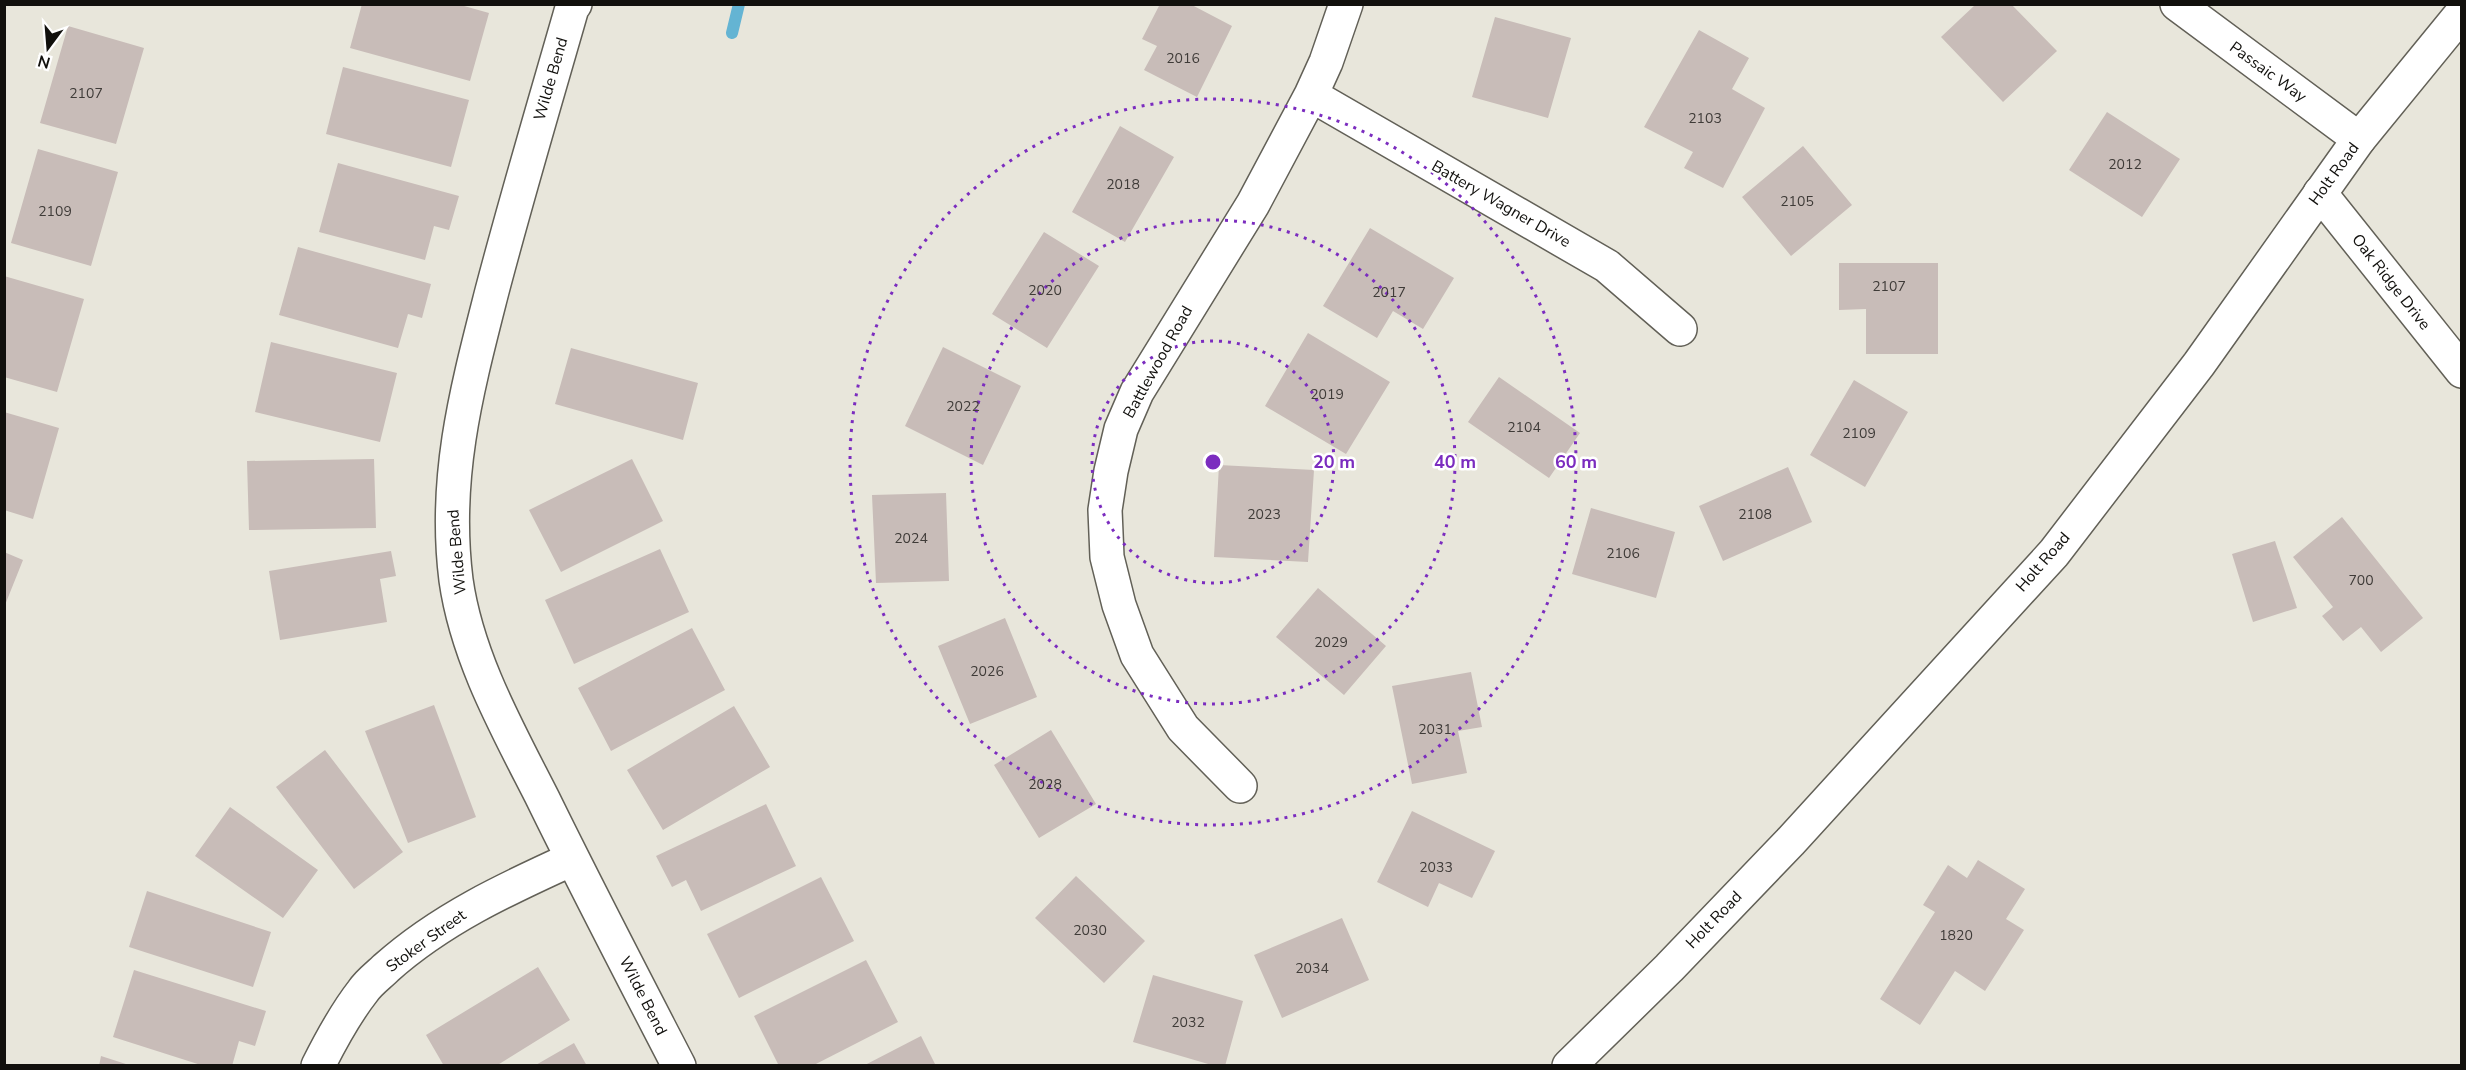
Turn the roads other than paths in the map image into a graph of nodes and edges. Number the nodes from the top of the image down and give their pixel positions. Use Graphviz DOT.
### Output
graph roads {
  1 [pos="575,4"];
  2 [pos="1346,4"];
  3 [pos="2176,4"];
  4 [pos="2462,13"];
  5 [pos="1311,94"];
  6 [pos="2359,139"];
  7 [pos="2320,192"];
  8 [pos="1680,329"];
  9 [pos="2462,371"];
  10 [pos="1240,786"];
  11 [pos="572,859"];
  12 [pos="318,1065"];
  13 [pos="679,1065"];
  14 [pos="1569,1065"];
  1 -- 11 [label="street, Wilde Bend"];
  2 -- 5 [label="street, Battlewood Road"];
  3 -- 6 [label="street, Passaic Way"];
  4 -- 6 [label="street, Holt Road"];
  5 -- 8 [label="street, Battery Wagner Drive"];
  5 -- 10 [label="street, Battlewood Road"];
  6 -- 7 [label="street, Holt Road"];
  7 -- 9 [label="street, Oak Ridge Drive"];
  7 -- 14 [label="street, Holt Road"];
  11 -- 12 [label="street, Stoker Street"];
  11 -- 13 [label="street, Wilde Bend"];
}
